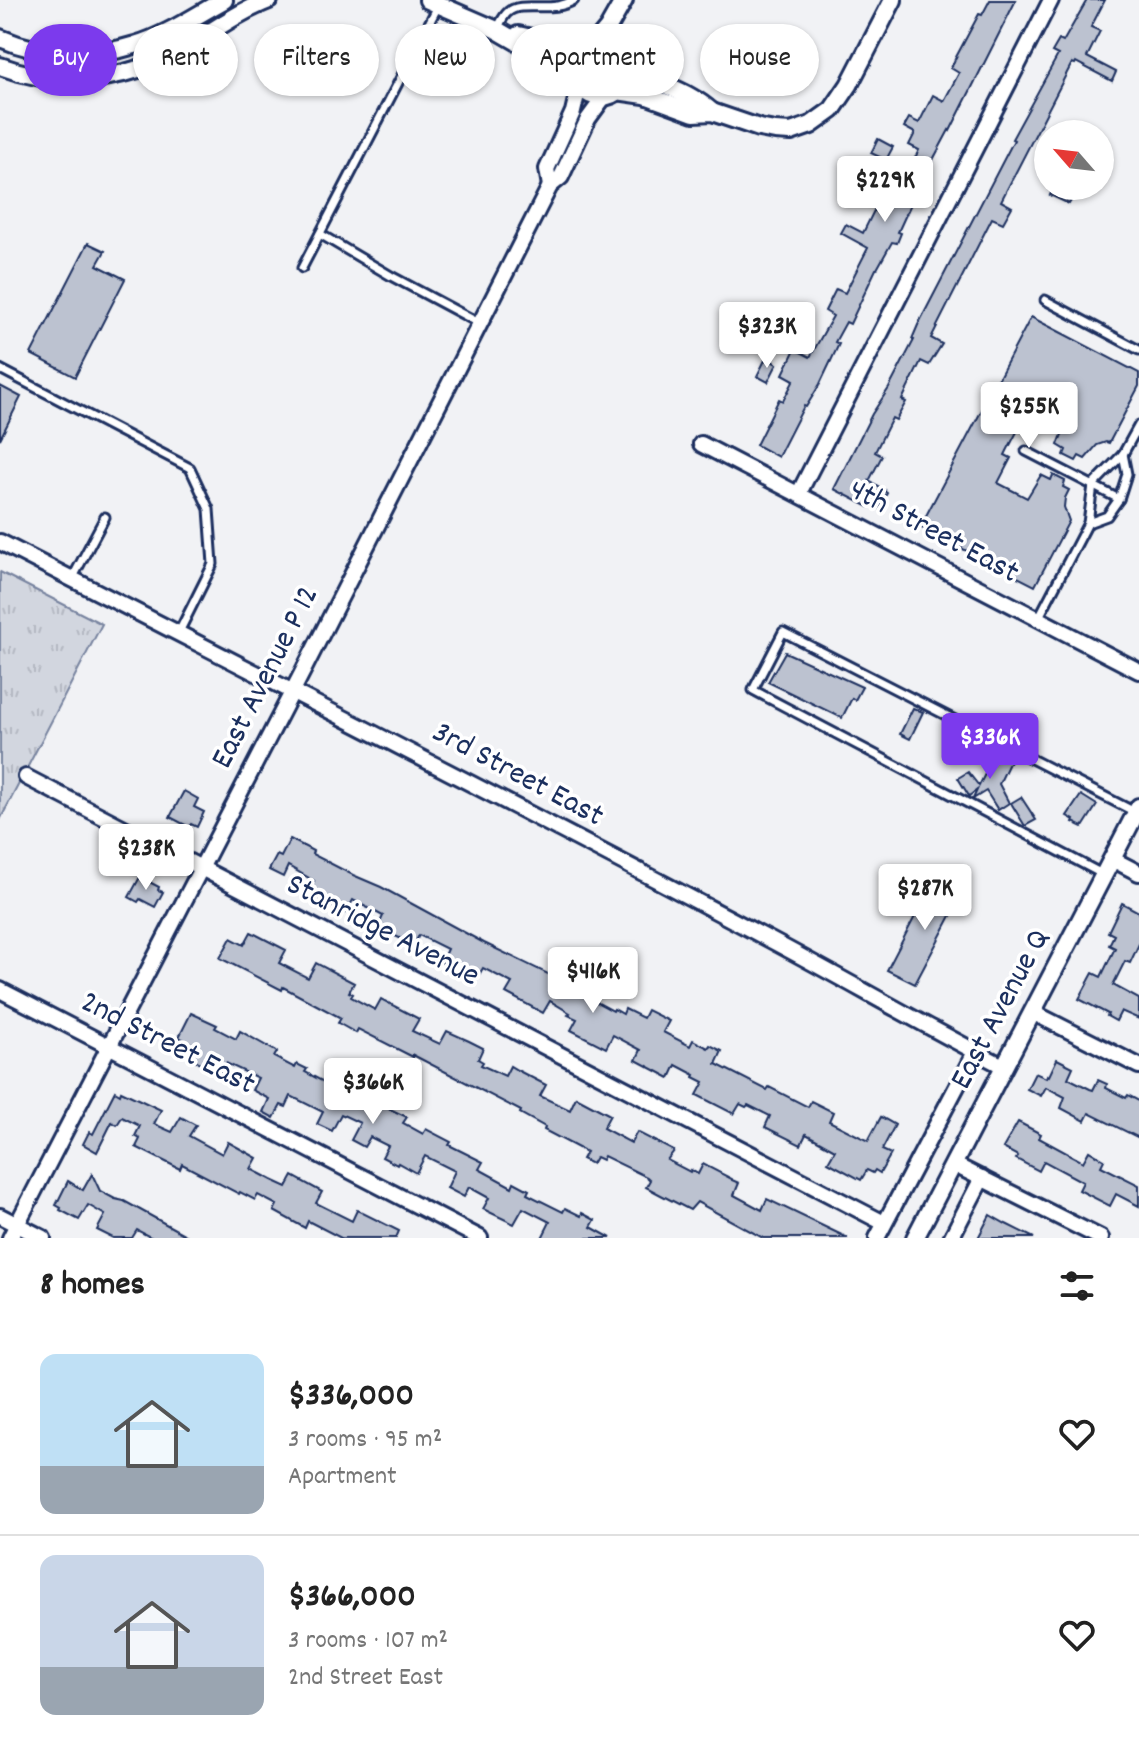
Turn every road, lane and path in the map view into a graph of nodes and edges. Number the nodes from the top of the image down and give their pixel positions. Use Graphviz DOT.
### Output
graph roads {
  1 [pos="224,0"];
  2 [pos="269,0"];
  3 [pos="574,0"];
  4 [pos="624,0"];
  5 [pos="893,0"];
  6 [pos="1051,0"];
  7 [pos="436,2"];
  8 [pos="610,24"];
  9 [pos="497,30"];
  10 [pos="511,33"];
  11 [pos="0,38"];
  12 [pos="511,39"];
  13 [pos="0,66"];
  14 [pos="684,93"];
  15 [pos="575,96"];
  16 [pos="609,96"];
  17 [pos="648,96"];
  18 [pos="712,112"];
  19 [pos="550,186"];
  20 [pos="320,234"];
  21 [pos="302,268"];
  22 [pos="1045,300"];
  23 [pos="479,323"];
  24 [pos="1139,350"];
  25 [pos="0,369"];
  26 [pos="1139,425"];
  27 [pos="701,444"];
  28 [pos="1026,451"];
  29 [pos="1123,454"];
  30 [pos="1093,485"];
  31 [pos="799,493"];
  32 [pos="1119,499"];
  33 [pos="105,517"];
  34 [pos="1088,523"];
  35 [pos="0,542"];
  36 [pos="72,579"];
  37 [pos="1038,619"];
  38 [pos="178,634"];
  39 [pos="1139,671"];
  40 [pos="293,690"];
  41 [pos="26,777"];
  42 [pos="1138,810"];
  43 [pos="1112,859"];
  44 [pos="200,869"];
  45 [pos="1139,873"];
  46 [pos="1104,875"];
  47 [pos="0,990"];
  48 [pos="1034,1013"];
  49 [pos="108,1047"];
  50 [pos="975,1052"];
  51 [pos="1003,1066"];
  52 [pos="1139,1066"];
  53 [pos="953,1164"];
  54 [pos="982,1178"];
  55 [pos="0,1216"];
  56 [pos="884,1223"];
  57 [pos="14,1231"];
  58 [pos="43,1238"];
  59 [pos="480,1238"];
  60 [pos="877,1238"];
  61 [pos="915,1238"];
  62 [pos="951,1238"];
  63 [pos="1101,1238"];
  1 -- 11 [label="street"];
  2 -- 13 [label="street"];
  3 -- 9 [label="lane"];
  4 -- 8 [label="street"];
  5 -- 18 [label="street"];
  6 -- 31 [label="street"];
  7 -- 9 [label="street"];
  7 -- 20 [label="lane"];
  9 -- 10 [label="street"];
  9 -- 12 [label="street"];
  14 -- 18 [label="street"];
  15 -- 19 [label="street, East Avenue P 12"];
  16 -- 19 [label="street, East Avenue P 12"];
  17 -- 18 [label="street"];
  19 -- 23 [label="street, East Avenue P 12"];
  20 -- 21 [label="lane"];
  20 -- 23 [label="lane"];
  22 -- 24 [label="lane"];
  23 -- 40 [label="street, East Avenue P 12"];
  25 -- 38 [label="lane"];
  26 -- 29 [label="lane"];
  27 -- 31 [label="street, 4th Street East"];
  28 -- 30 [label="lane"];
  29 -- 30 [label="lane"];
  29 -- 32 [label="lane"];
  30 -- 32 [label="lane"];
  30 -- 34 [label="lane"];
  31 -- 37 [label="street, 4th Street East"];
  32 -- 34 [label="lane"];
  33 -- 36 [label="lane"];
  34 -- 37 [label="lane"];
  35 -- 36 [label="street, 3rd Street East"];
  36 -- 38 [label="street, 3rd Street East"];
  37 -- 39 [label="street, 4th Street East"];
  38 -- 40 [label="street, 3rd Street East"];
  40 -- 44 [label="street, East Avenue P 12"];
  40 -- 50 [label="street, 3rd Street East"];
  41 -- 44 [label="street, Stanridge Avenue"];
  42 -- 43 [label="street, East Avenue Q"];
  42 -- 46 [label="lane"];
  43 -- 45 [label="street"];
  43 -- 46 [label="street, East Avenue Q"];
  44 -- 49 [label="street, East Avenue P 12"];
  44 -- 56 [label="street, Stanridge Avenue"];
  46 -- 48 [label="street, East Avenue Q"];
  47 -- 49 [label="street, 2nd Street East"];
  48 -- 51 [label="street, East Avenue Q"];
  48 -- 52 [label="street"];
  49 -- 57 [label="street, East Avenue P 12"];
  49 -- 59 [label="street, 2nd Street East"];
  50 -- 51 [label="street, 3rd Street East"];
  50 -- 56 [label="street"];
  51 -- 53 [label="street, East Avenue Q"];
  53 -- 54 [label="street"];
  53 -- 61 [label="street, East Avenue Q"];
  54 -- 62 [label="street"];
  54 -- 63 [label="street"];
  55 -- 57 [label="street"];
  56 -- 60 [label="street"];
  57 -- 58 [label="street"];
}
